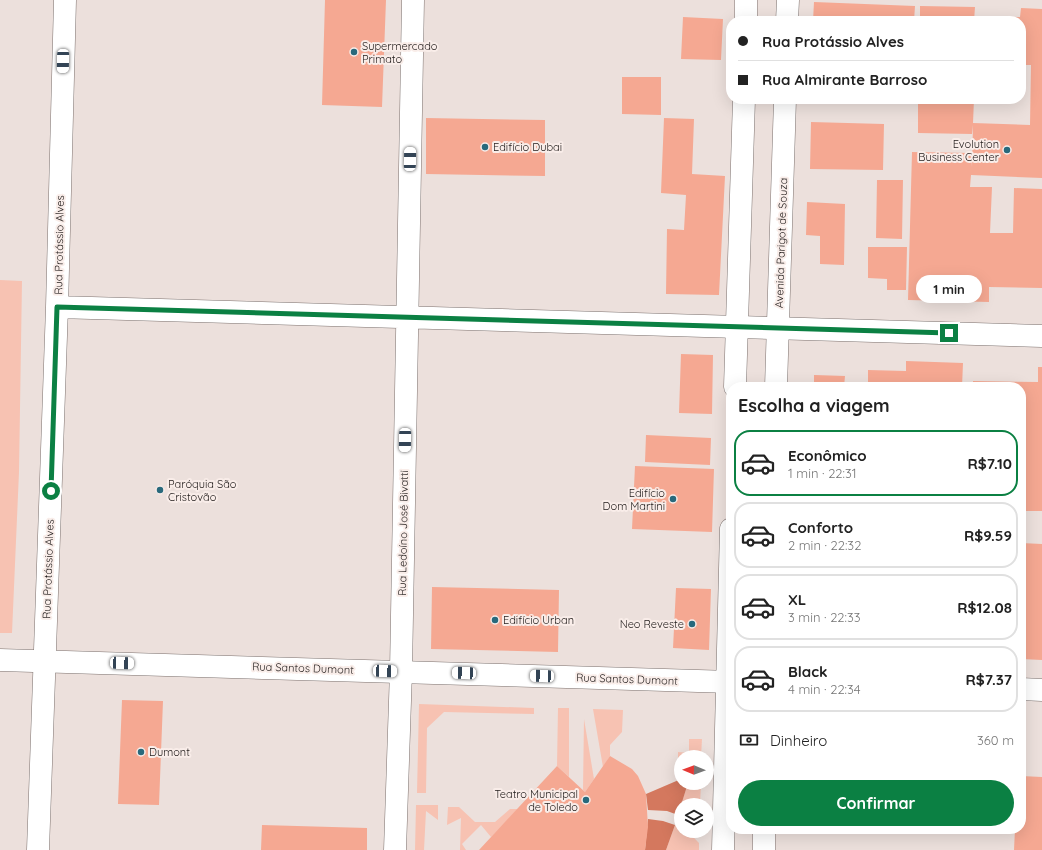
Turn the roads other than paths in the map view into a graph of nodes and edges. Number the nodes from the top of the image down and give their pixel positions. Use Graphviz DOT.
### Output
graph roads {
  1 [pos="65,0"];
  2 [pos="413,0"];
  3 [pos="746,0"];
  4 [pos="788,0"];
  5 [pos="746,16"];
  6 [pos="787,16"];
  7 [pos="744,104"];
  8 [pos="785,104"];
  9 [pos="57,307"];
  10 [pos="407,318"];
  11 [pos="737,327"];
  12 [pos="777,328"];
  13 [pos="1042,336"];
  14 [pos="735,382"];
  15 [pos="776,382"];
  16 [pos="0,660"];
  17 [pos="44,660"];
  18 [pos="401,671"];
  19 [pos="726,682"];
  20 [pos="1026,690"];
  21 [pos="1042,690"];
  22 [pos="726,766"];
  23 [pos="764,834"];
  24 [pos="38,850"];
  25 [pos="395,850"];
  26 [pos="723,850"];
  27 [pos="764,850"];
  1 -- 9 [label="street, Rua Protássio Alves"];
  2 -- 10 [label="street, Rua Ledoíno José Bivatti"];
  3 -- 5 [label="street"];
  4 -- 6 [label="street"];
  7 -- 11 [label="street"];
  8 -- 12 [label="street, Avenida Parigot de Souza"];
  9 -- 10 [label="street"];
  9 -- 17 [label="street, Rua Protássio Alves"];
  10 -- 11 [label="street"];
  10 -- 18 [label="street, Rua Ledoíno José Bivatti"];
  11 -- 12 [label="street"];
  11 -- 14 [label="street"];
  12 -- 13 [label="street"];
  12 -- 15 [label="street, Avenida Parigot de Souza"];
  16 -- 17 [label="street, Rua Santos Dumont"];
  17 -- 18 [label="street, Rua Santos Dumont"];
  17 -- 24 [label="street, Rua Protássio Alves"];
  18 -- 19 [label="street, Rua Santos Dumont"];
  18 -- 25 [label="street, Rua Ledoíno José Bivatti"];
  20 -- 21 [label="street"];
  22 -- 26 [label="street"];
  23 -- 27 [label="street"];
}
